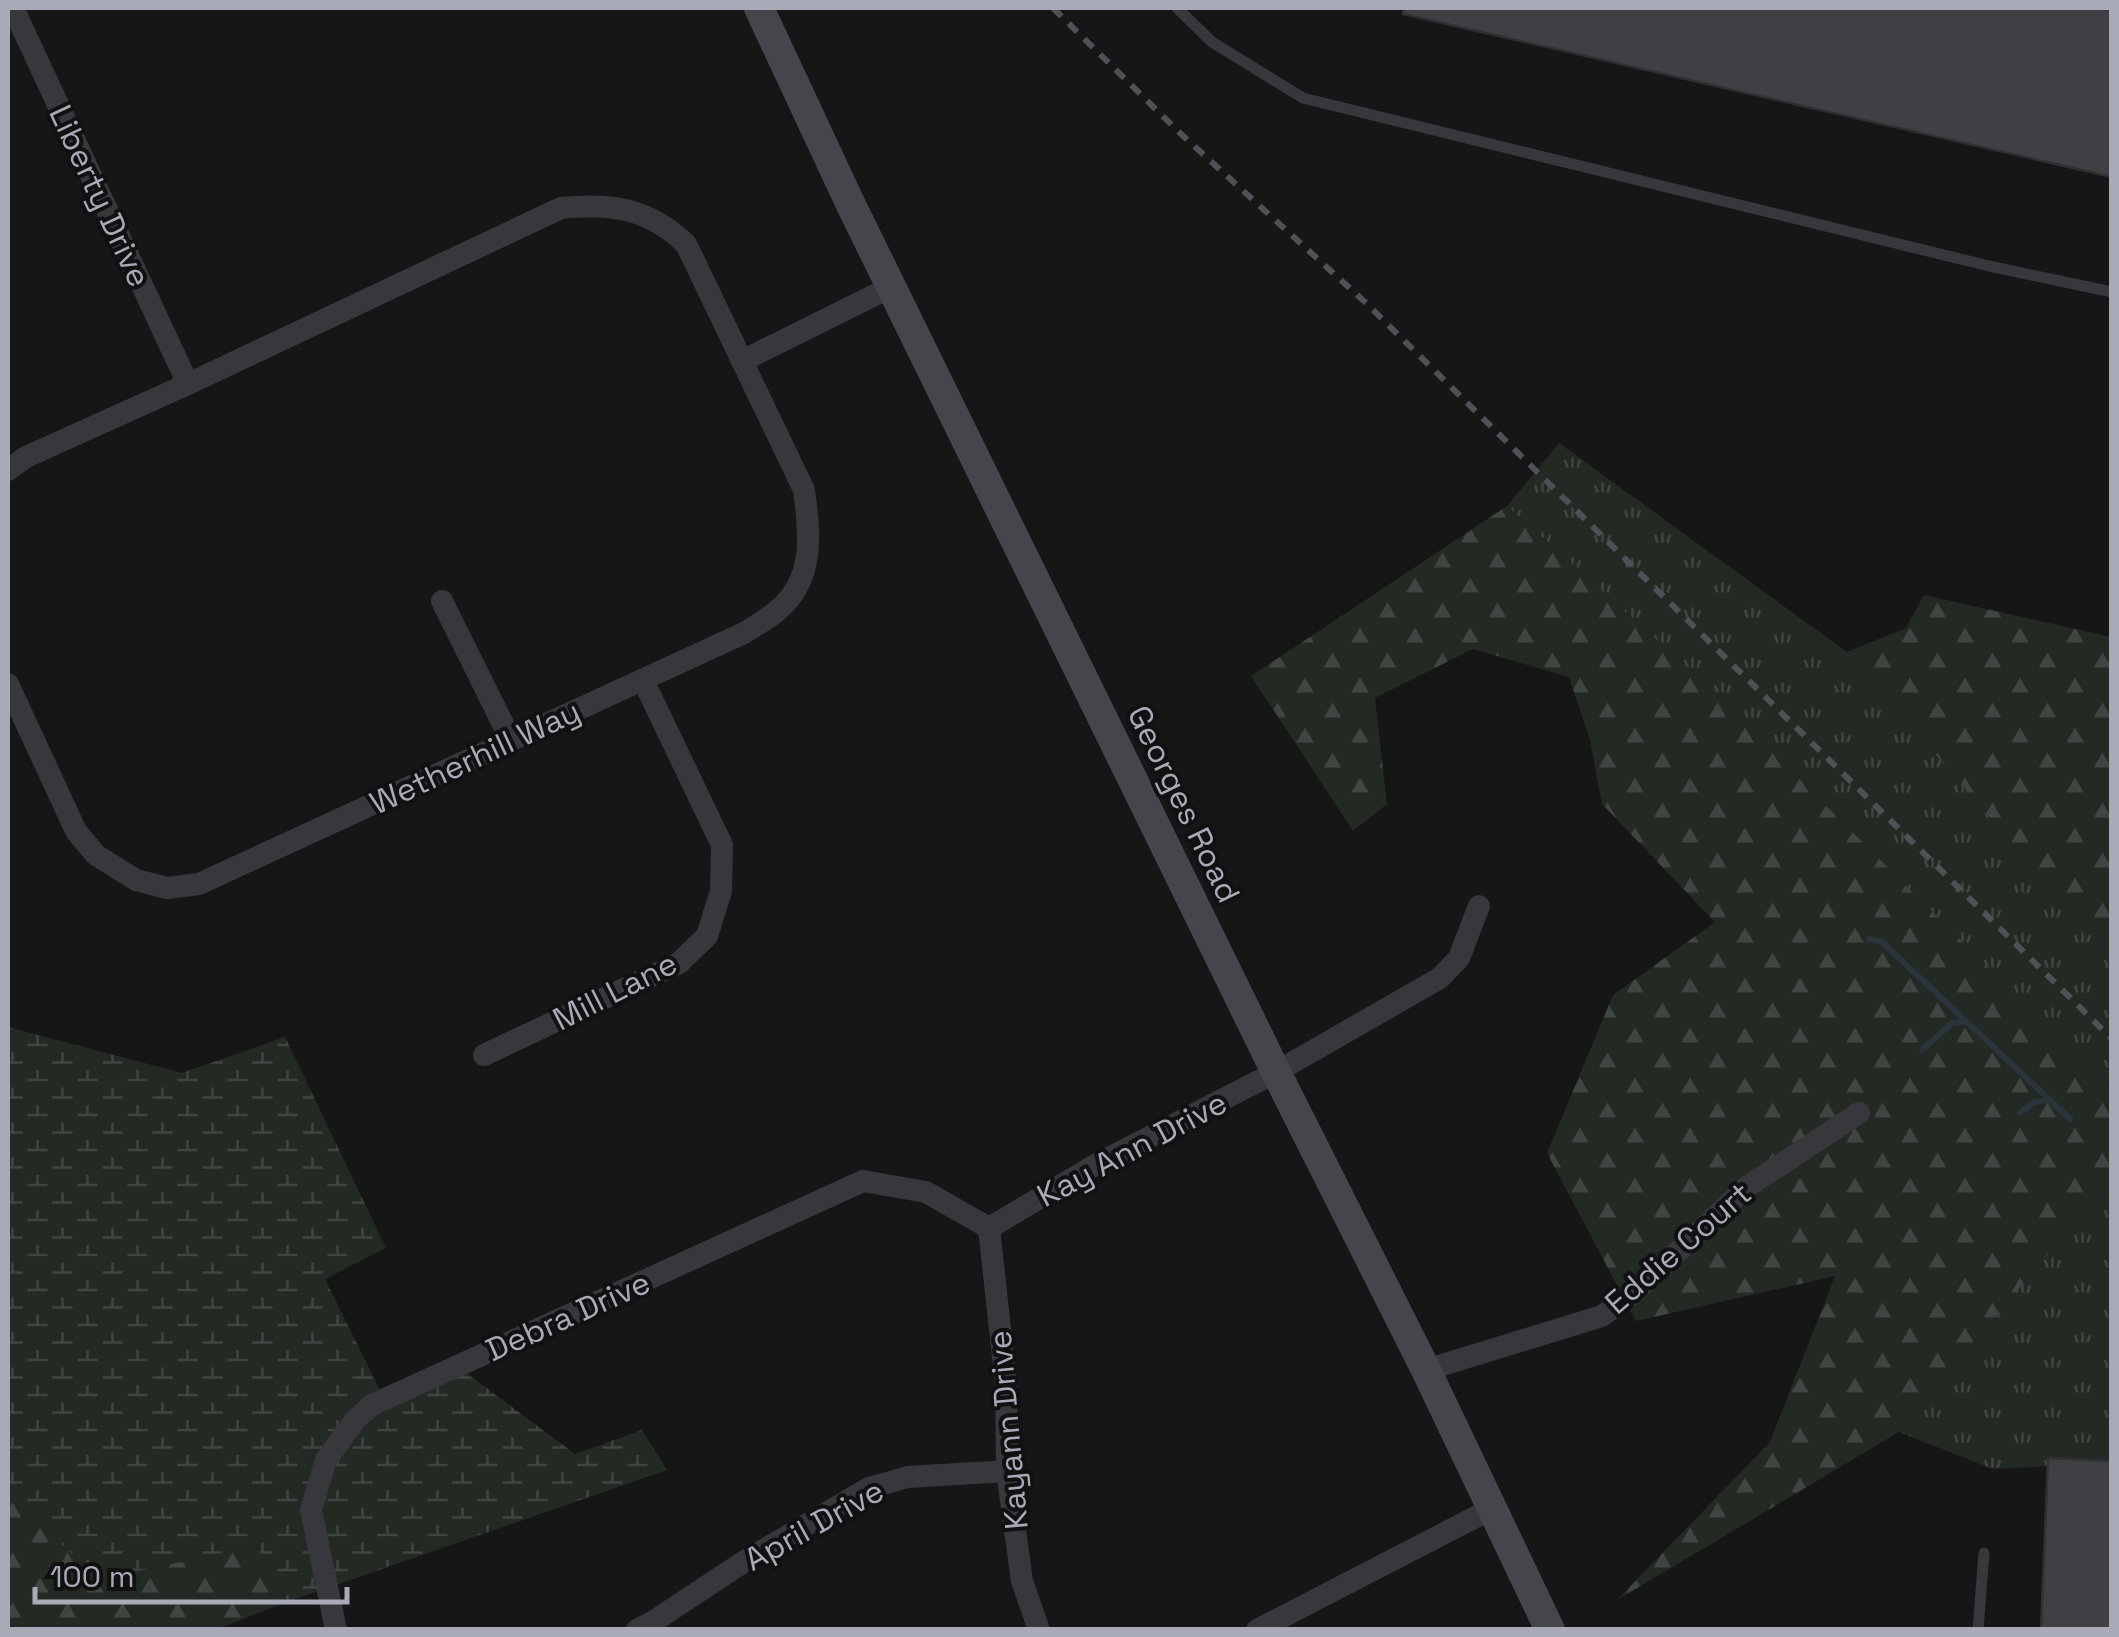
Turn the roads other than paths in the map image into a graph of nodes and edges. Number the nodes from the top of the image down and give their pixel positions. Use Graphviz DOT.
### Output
graph roads {
  1 [pos="14,8"];
  2 [pos="759,8"];
  3 [pos="1177,8"];
  4 [pos="891,287"];
  5 [pos="2112,292"];
  6 [pos="742,361"];
  7 [pos="188,384"];
  8 [pos="8,470"];
  9 [pos="442,601"];
  10 [pos="643,680"];
  11 [pos="8,684"];
  12 [pos="512,740"];
  13 [pos="1480,906"];
  14 [pos="484,1055"];
  15 [pos="1276,1072"];
  16 [pos="1859,1113"];
  17 [pos="989,1228"];
  18 [pos="1426,1370"];
  19 [pos="1007,1472"];
  20 [pos="1491,1509"];
  21 [pos="1984,1553"];
  22 [pos="336,1630"];
  23 [pos="638,1630"];
  24 [pos="1039,1630"];
  25 [pos="1258,1630"];
  26 [pos="1550,1630"];
  27 [pos="1978,1630"];
  1 -- 7 [label="street, Liberty Drive"];
  2 -- 4 [label="street, Georges Road"];
  3 -- 5 [label="lane"];
  4 -- 6 [label="street"];
  4 -- 15 [label="street, Georges Road"];
  6 -- 7 [label="street, Wetherhill Way"];
  6 -- 10 [label="street, Wetherhill Way"];
  7 -- 8 [label="street, Wetherhill Way"];
  9 -- 12 [label="street"];
  10 -- 12 [label="street, Wetherhill Way"];
  10 -- 14 [label="street, Mill Lane"];
  11 -- 12 [label="street, Wetherhill Way"];
  13 -- 15 [label="street, Kay Ann Drive"];
  15 -- 17 [label="street, Kay Ann Drive"];
  15 -- 18 [label="street, Georges Road"];
  16 -- 18 [label="street, Eddie Court"];
  17 -- 19 [label="street, Kayann Drive"];
  17 -- 22 [label="street, Debra Drive"];
  18 -- 20 [label="street, Georges Road"];
  19 -- 23 [label="street, April Drive"];
  19 -- 24 [label="street, Kayann Drive"];
  20 -- 25 [label="street"];
  20 -- 26 [label="street, Georges Road"];
  21 -- 27 [label="lane"];
}
